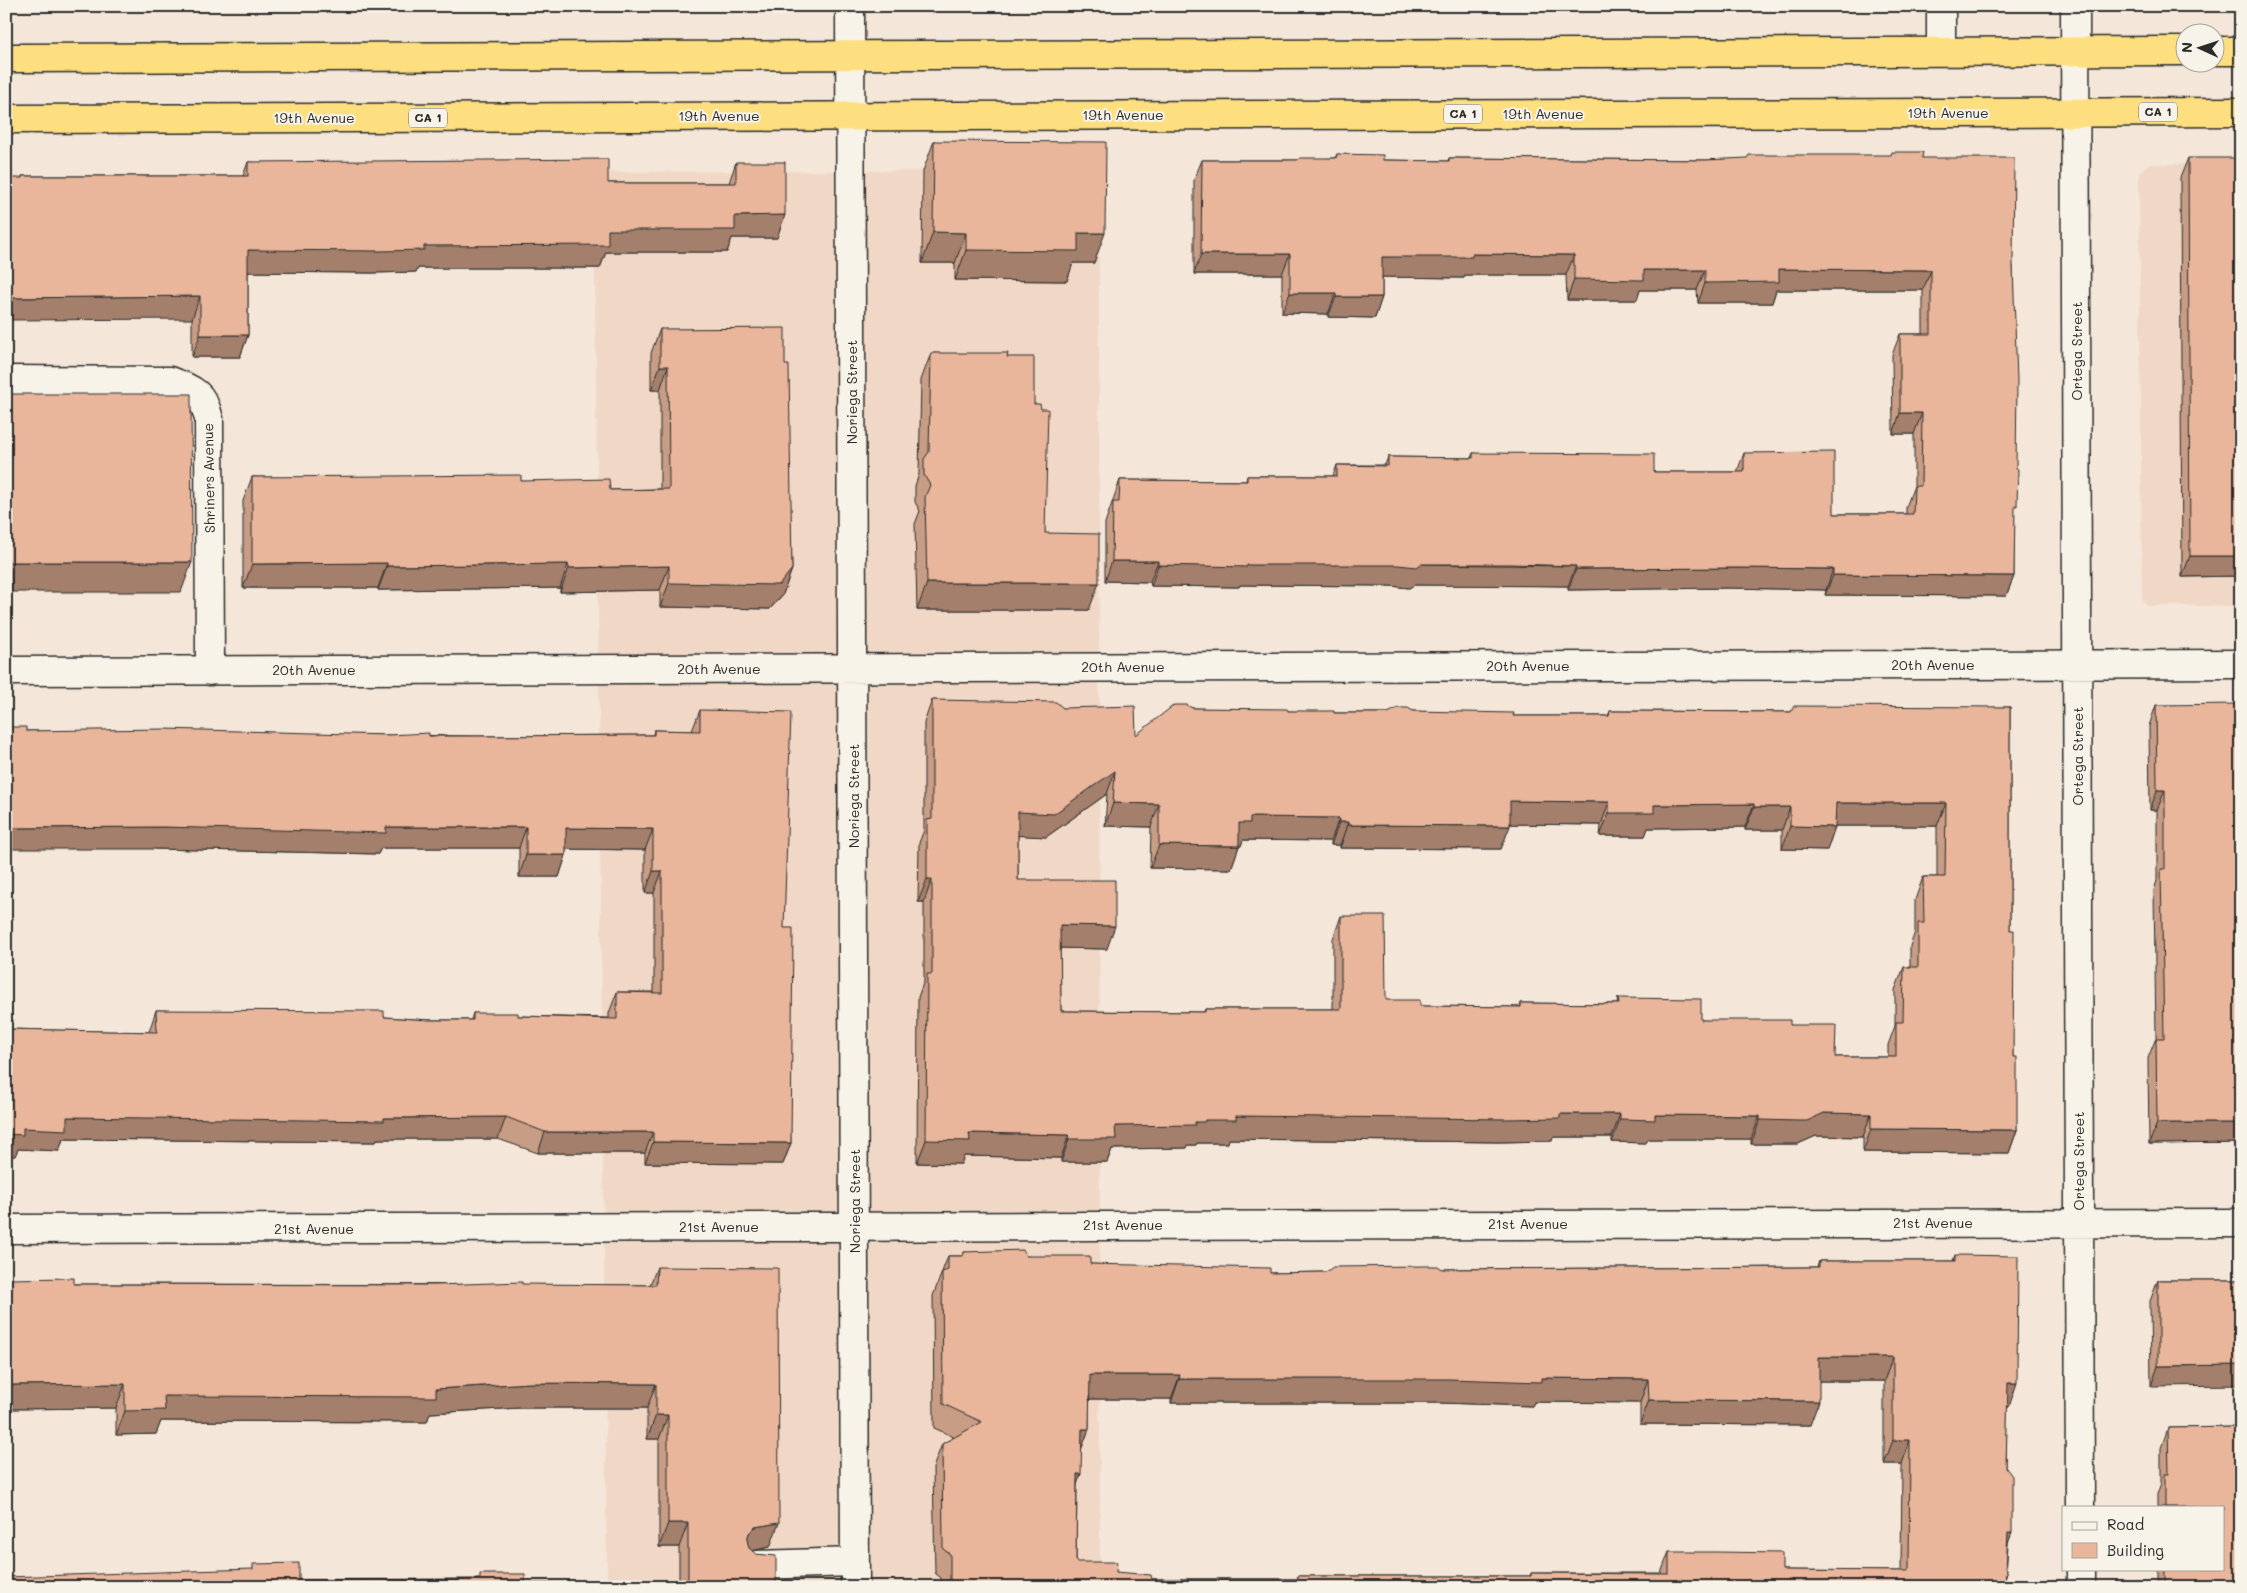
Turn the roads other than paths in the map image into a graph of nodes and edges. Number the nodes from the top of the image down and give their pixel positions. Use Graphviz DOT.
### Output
graph roads {
  1 [pos="850,6"];
  2 [pos="1941,6"];
  3 [pos="2075,6"];
  4 [pos="2075,51"];
  5 [pos="2174,51"];
  6 [pos="2224,51"];
  7 [pos="2241,51"];
  8 [pos="1941,52"];
  9 [pos="851,55"];
  10 [pos="6,58"];
  11 [pos="2076,112"];
  12 [pos="2241,112"];
  13 [pos="851,115"];
  14 [pos="6,119"];
  15 [pos="6,380"];
  16 [pos="2241,664"];
  17 [pos="2078,665"];
  18 [pos="854,668"];
  19 [pos="210,670"];
  20 [pos="6,671"];
  21 [pos="2079,1223"];
  22 [pos="2241,1223"];
  23 [pos="855,1227"];
  24 [pos="6,1230"];
  25 [pos="2080,1506"];
  26 [pos="754,1565"];
  27 [pos="2081,1570"];
  28 [pos="855,1574"];
  29 [pos="2081,1587"];
  1 -- 9 [label="street, Noriega Street"];
  2 -- 8 [label="street"];
  3 -- 4 [label="street, Ortega Street"];
  4 -- 5 [label="highway"];
  4 -- 8 [label="highway"];
  4 -- 11 [label="street, Ortega Street"];
  6 -- 7 [label="highway"];
  8 -- 9 [label="highway"];
  9 -- 10 [label="highway"];
  9 -- 13 [label="street, Noriega Street"];
  11 -- 12 [label="highway, 19th Avenue / CA 1"];
  11 -- 13 [label="highway, 19th Avenue / CA 1"];
  11 -- 17 [label="street, Ortega Street"];
  13 -- 14 [label="highway, 19th Avenue / CA 1"];
  13 -- 18 [label="street, Noriega Street"];
  15 -- 19 [label="street, Shriners Avenue"];
  16 -- 17 [label="street, 20th Avenue"];
  17 -- 18 [label="street, 20th Avenue"];
  17 -- 21 [label="street, Ortega Street"];
  18 -- 19 [label="street, 20th Avenue"];
  18 -- 23 [label="street, Noriega Street"];
  19 -- 20 [label="street, 20th Avenue"];
  21 -- 22 [label="street, 21st Avenue"];
  21 -- 23 [label="street, 21st Avenue"];
  21 -- 25 [label="street, Ortega Street"];
  23 -- 24 [label="street, 21st Avenue"];
  23 -- 28 [label="street, Noriega Street"];
  26 -- 28 [label="street"];
  27 -- 29 [label="street"];
}
